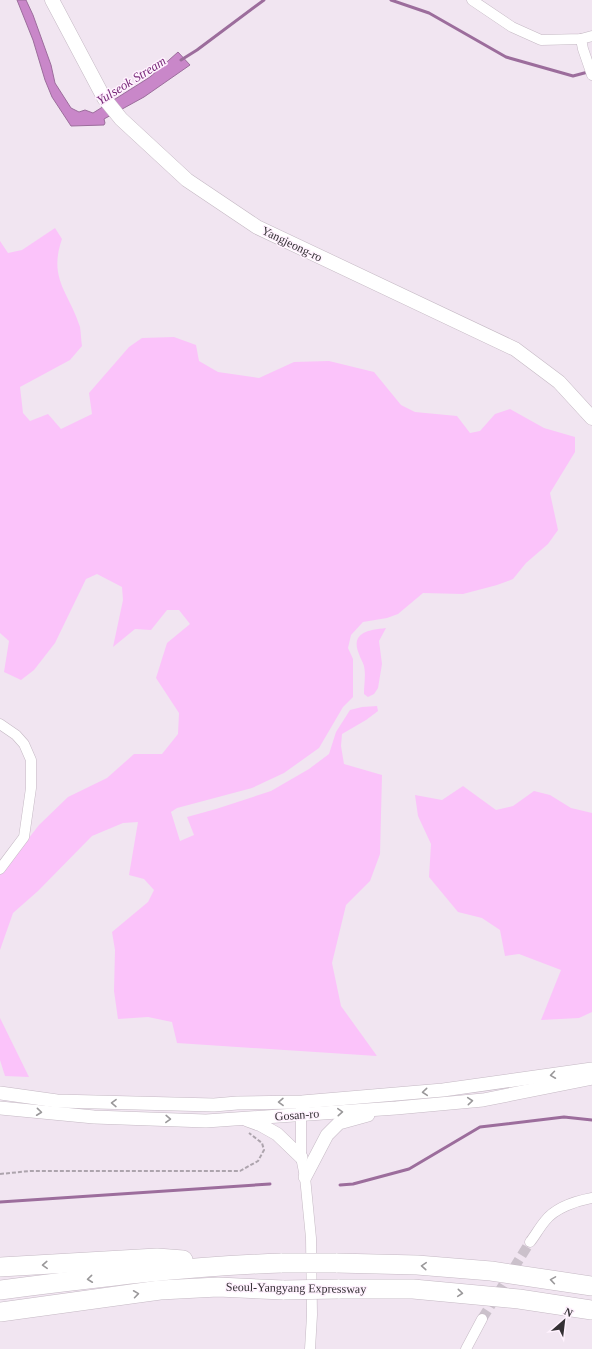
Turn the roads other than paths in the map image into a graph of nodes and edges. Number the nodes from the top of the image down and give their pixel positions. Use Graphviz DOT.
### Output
graph roads {
  1 [pos="52,0"];
  2 [pos="472,0"];
  3 [pos="592,36"];
  4 [pos="582,44"];
  5 [pos="592,75"];
  6 [pos="592,418"];
  7 [pos="0,724"];
  8 [pos="0,869"];
  9 [pos="592,1069"];
  10 [pos="592,1078"];
  11 [pos="0,1094"];
  12 [pos="0,1108"];
  13 [pos="301,1108"];
  14 [pos="396,1108"];
  15 [pos="245,1119"];
  16 [pos="301,1157"];
  17 [pos="305,1176"];
  18 [pos="592,1198"];
  19 [pos="530,1242"];
  20 [pos="238,1265"];
  21 [pos="0,1267"];
  22 [pos="592,1286"];
  23 [pos="0,1290"];
  24 [pos="113,1297"];
  25 [pos="592,1310"];
  26 [pos="0,1312"];
  27 [pos="482,1319"];
  28 [pos="0,1322"];
  29 [pos="310,1349"];
  30 [pos="466,1349"];
  1 -- 6 [label="main road, Yangjeong-ro"];
  2 -- 4 [label="street"];
  3 -- 4 [label="street"];
  4 -- 5 [label="street"];
  7 -- 8 [label="street"];
  9 -- 13 [label="street, Gosan-ro, one-way"];
  14 -- 10 [label="street, Gosan-ro, one-way"];
  13 -- 11 [label="street, Gosan-ro, one-way"];
  12 -- 15 [label="street, Gosan-ro, one-way"];
  13 -- 14 [label="street, Gosan-ro, one-way"];
  13 -- 15 [label="street, Gosan-ro"];
  13 -- 16 [label="street"];
  14 -- 17 [label="street"];
  15 -- 16 [label="street"];
  16 -- 17 [label="street"];
  17 -- 29 [label="street"];
  18 -- 19 [label="street"];
  20 -- 21 [label="highway, one-way"];
  22 -- 20 [label="highway, Seoul-Yangyang Expressway, one-way, bridge"];
  20 -- 23 [label="highway, Seoul-Yangyang Expressway, one-way"];
  24 -- 25 [label="highway, Seoul-Yangyang Expressway, one-way, bridge"];
  24 -- 26 [label="highway, Seoul-Yangyang Expressway"];
  24 -- 28 [label="highway"];
  27 -- 30 [label="street"];
}
